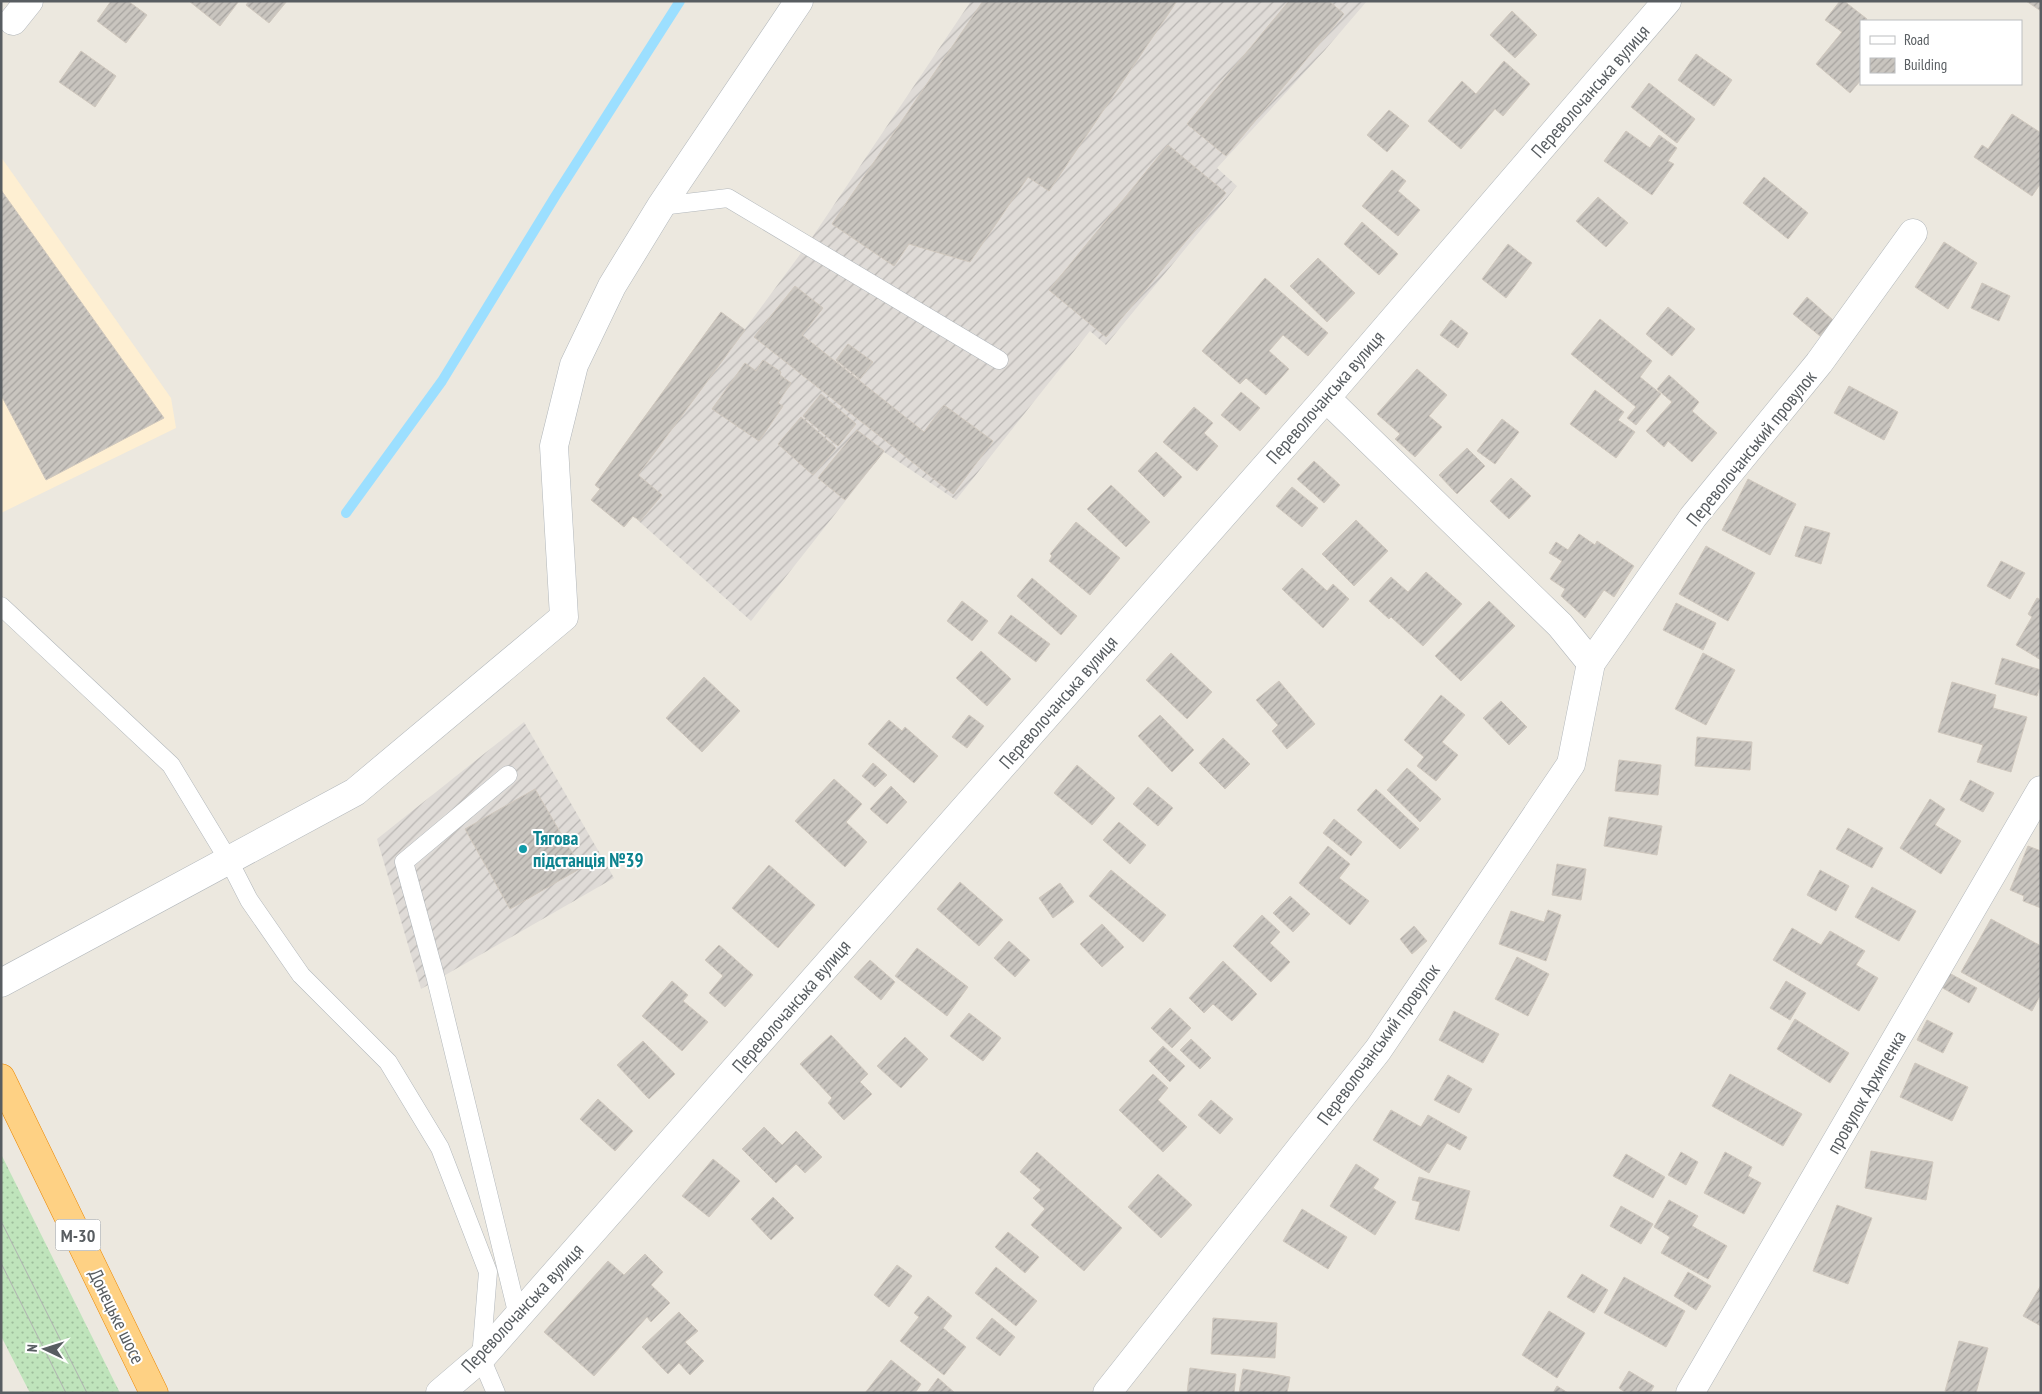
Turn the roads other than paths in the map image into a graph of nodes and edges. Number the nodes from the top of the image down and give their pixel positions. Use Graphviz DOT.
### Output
graph roads {
  1 [pos="799,1"];
  2 [pos="1666,1"];
  3 [pos="661,206"];
  4 [pos="1913,233"];
  5 [pos="999,360"];
  6 [pos="1326,398"];
  7 [pos="1,606"];
  8 [pos="1591,664"];
  9 [pos="508,775"];
  10 [pos="2041,790"];
  11 [pos="229,860"];
  12 [pos="1,983"];
  13 [pos="1,1078"];
  14 [pos="518,1316"];
  15 [pos="481,1358"];
  16 [pos="154,1393"];
  17 [pos="440,1393"];
  18 [pos="496,1393"];
  19 [pos="1107,1393"];
  20 [pos="1690,1393"];
  1 -- 3 [label="street"];
  2 -- 6 [label="street, Переволочанська вулиця"];
  3 -- 5 [label="lane"];
  3 -- 11 [label="street"];
  4 -- 8 [label="street, Переволочанський провулок"];
  6 -- 8 [label="street"];
  6 -- 14 [label="street, Переволочанська вулиця"];
  7 -- 11 [label="lane"];
  8 -- 19 [label="street, Переволочанський провулок"];
  9 -- 14 [label="lane"];
  10 -- 20 [label="street, провулок Архипенка"];
  11 -- 12 [label="street"];
  11 -- 15 [label="lane"];
  13 -- 16 [label="highway, Донецьке шосе / М-30"];
  14 -- 15 [label="street, Переволочанська вулиця"];
  15 -- 17 [label="street, Переволочанська вулиця"];
  15 -- 18 [label="lane"];
}
